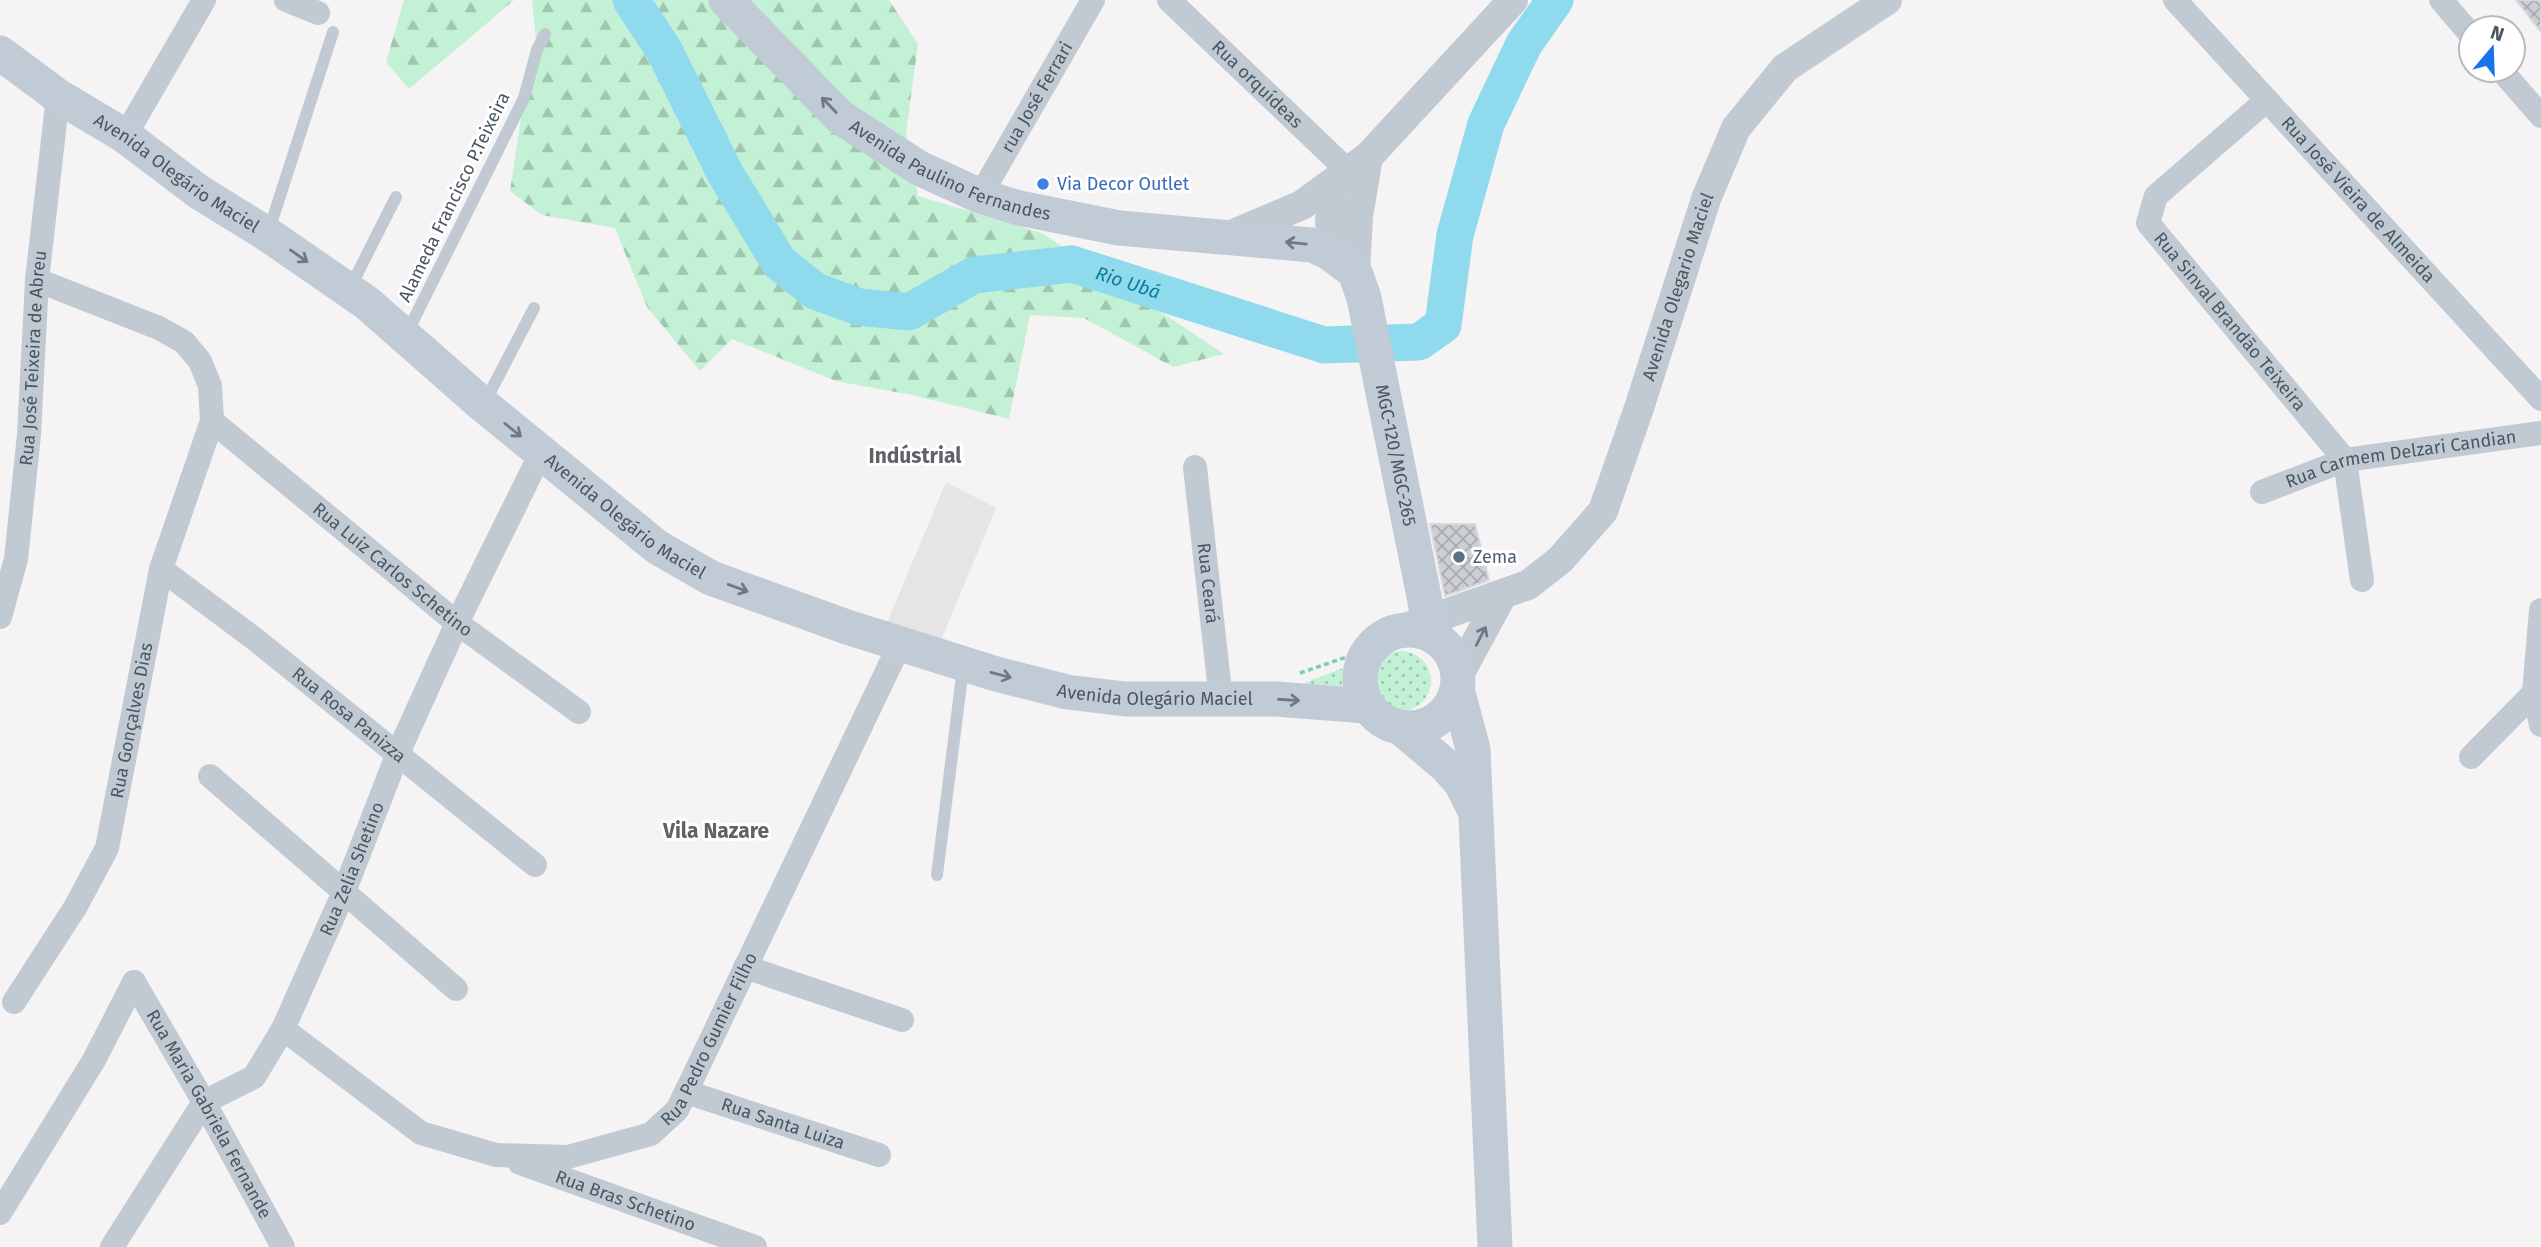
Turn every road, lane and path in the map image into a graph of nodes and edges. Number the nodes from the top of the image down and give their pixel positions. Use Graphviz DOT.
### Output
graph roads {
  1 [pos="204,0"];
  2 [pos="286,0"];
  3 [pos="726,0"];
  4 [pos="1093,0"];
  5 [pos="1169,0"];
  6 [pos="1513,0"];
  7 [pos="1887,0"];
  8 [pos="2175,0"];
  9 [pos="2441,0"];
  10 [pos="2457,19"];
  11 [pos="326,23"];
  12 [pos="545,34"];
  13 [pos="0,53"];
  14 [pos="2513,84"];
  15 [pos="58,96"];
  16 [pos="2267,100"];
  17 [pos="2541,116"];
  18 [pos="125,136"];
  19 [pos="1349,170"];
  20 [pos="981,196"];
  21 [pos="396,197"];
  22 [pos="267,234"];
  23 [pos="1224,238"];
  24 [pos="37,280"];
  25 [pos="1359,285"];
  26 [pos="349,290"];
  27 [pos="534,308"];
  28 [pos="405,335"];
  29 [pos="2541,399"];
  30 [pos="483,405"];
  31 [pos="212,421"];
  32 [pos="2541,433"];
  33 [pos="541,453"];
  34 [pos="2345,460"];
  35 [pos="1195,467"];
  36 [pos="2262,492"];
  37 [pos="161,569"];
  38 [pos="2362,580"];
  39 [pos="1502,595"];
  40 [pos="2541,610"];
  41 [pos="0,617"];
  42 [pos="1426,621"];
  43 [pos="457,623"];
  44 [pos="900,644"];
  45 [pos="964,664"];
  46 [pos="1458,685"];
  47 [pos="2535,693"];
  48 [pos="1221,700"];
  49 [pos="1367,706"];
  50 [pos="579,712"];
  51 [pos="2541,725"];
  52 [pos="1401,728"];
  53 [pos="398,753"];
  54 [pos="2471,757"];
  55 [pos="210,776"];
  56 [pos="1478,816"];
  57 [pos="535,865"];
  58 [pos="937,875"];
  59 [pos="344,892"];
  60 [pos="745,967"];
  61 [pos="456,989"];
  62 [pos="14,1002"];
  63 [pos="902,1020"];
  64 [pos="283,1029"];
  65 [pos="686,1092"];
  66 [pos="204,1102"];
  67 [pos="496,1155"];
  68 [pos="879,1155"];
  69 [pos="0,1213"];
  70 [pos="113,1247"];
  71 [pos="283,1247"];
  72 [pos="755,1247"];
  73 [pos="1495,1247"];
  1 -- 18 [label="street"];
  2 -- 11 [label="street"];
  20 -- 3 [label="main road, Avenida Paulino Fernandes, one-way"];
  4 -- 20 [label="street, rua José Ferrari"];
  5 -- 19 [label="street, Rua orquídeas"];
  6 -- 19 [label="street, Avenida Paulino Fernandes"];
  7 -- 39 [label="street, Avenida Olegario Maciel"];
  8 -- 16 [label="street, Rua José Vieira de Almeida"];
  9 -- 10 [label="street"];
  11 -- 22 [label="lane"];
  12 -- 28 [label="lane, Alameda Francisco P.Teixeira"];
  13 -- 15 [label="main road, Avenida Olegário Maciel"];
  14 -- 17 [label="street"];
  15 -- 18 [label="main road, Avenida Olegário Maciel"];
  15 -- 24 [label="street, Rua José Teixeira de Abreu"];
  16 -- 29 [label="street, Rua José Vieira de Almeida"];
  16 -- 34 [label="street, Rua Sinval Brandão Teixeira"];
  18 -- 22 [label="main road, Avenida Olegário Maciel"];
  19 -- 23 [label="street, Avenida Paulino Fernandes"];
  19 -- 25 [label="street"];
  19 -- 25 [label="street"];
  20 -- 23 [label="main road, Avenida Paulino Fernandes"];
  21 -- 26 [label="lane"];
  22 -- 26 [label="main road, Avenida Olegário Maciel, one-way"];
  25 -- 23 [label="main road, Avenida Paulino Fernandes, one-way"];
  24 -- 31 [label="street"];
  24 -- 41 [label="street, Rua José Teixeira de Abreu"];
  25 -- 42 [label="main road, MGC-120/MGC-265"];
  26 -- 28 [label="main road, Avenida Olegário Maciel"];
  27 -- 30 [label="lane"];
  28 -- 30 [label="main road, Avenida Olegário Maciel"];
  30 -- 33 [label="main road, Avenida Olegário Maciel, one-way"];
  31 -- 37 [label="street, Rua Gonçalves Dias"];
  31 -- 43 [label="street, Rua Luiz Carlos Schetino"];
  32 -- 34 [label="street, Rua Carmem Delzari Candian"];
  33 -- 43 [label="street, Rua Zelia Shetino"];
  33 -- 44 [label="main road, Avenida Olegário Maciel, one-way"];
  34 -- 36 [label="street, Rua Carmem Delzari Candian"];
  34 -- 38 [label="street"];
  35 -- 48 [label="street, Rua Ceará"];
  37 -- 53 [label="street, Rua Rosa Panizza"];
  37 -- 62 [label="street, Rua Gonçalves Dias"];
  39 -- 42 [label="street, Avenida Olegario Maciel"];
  46 -- 39 [label="street, one-way"];
  40 -- 47 [label="street"];
  42 -- 46 [label="main road"];
  42 -- 49 [label="main road"];
  43 -- 50 [label="street, Rua Luiz Carlos Schetino"];
  43 -- 53 [label="street, Rua Zelia Shetino"];
  44 -- 45 [label="main road, Avenida Olegário Maciel"];
  44 -- 60 [label="street, Rua Pedro Gumier Filho"];
  45 -- 48 [label="main road, Avenida Olegário Maciel, one-way"];
  45 -- 58 [label="lane"];
  46 -- 52 [label="main road"];
  46 -- 56 [label="main road"];
  47 -- 51 [label="street"];
  47 -- 54 [label="street"];
  48 -- 49 [label="main road, Avenida Olegário Maciel, one-way"];
  49 -- 52 [label="main road"];
  52 -- 56 [label="main road"];
  53 -- 57 [label="street, Rua Rosa Panizza"];
  53 -- 59 [label="street, Rua Zelia Shetino"];
  55 -- 59 [label="street"];
  56 -- 73 [label="main road"];
  59 -- 61 [label="street"];
  59 -- 64 [label="street, Rua Zelia Shetino"];
  60 -- 63 [label="street"];
  60 -- 65 [label="street, Rua Pedro Gumier Filho"];
  64 -- 66 [label="street, Rua Zelia Shetino"];
  64 -- 67 [label="street, Rua Pedro Gumier Filho"];
  65 -- 67 [label="street, Rua Pedro Gumier Filho"];
  65 -- 68 [label="street, Rua Santa Luiza"];
  66 -- 69 [label="street, Rua Maria Gabriela Fernande"];
  66 -- 70 [label="street"];
  66 -- 71 [label="street, Rua Maria Gabriela Fernande"];
  67 -- 72 [label="street, Rua Bras Schetino"];
}
